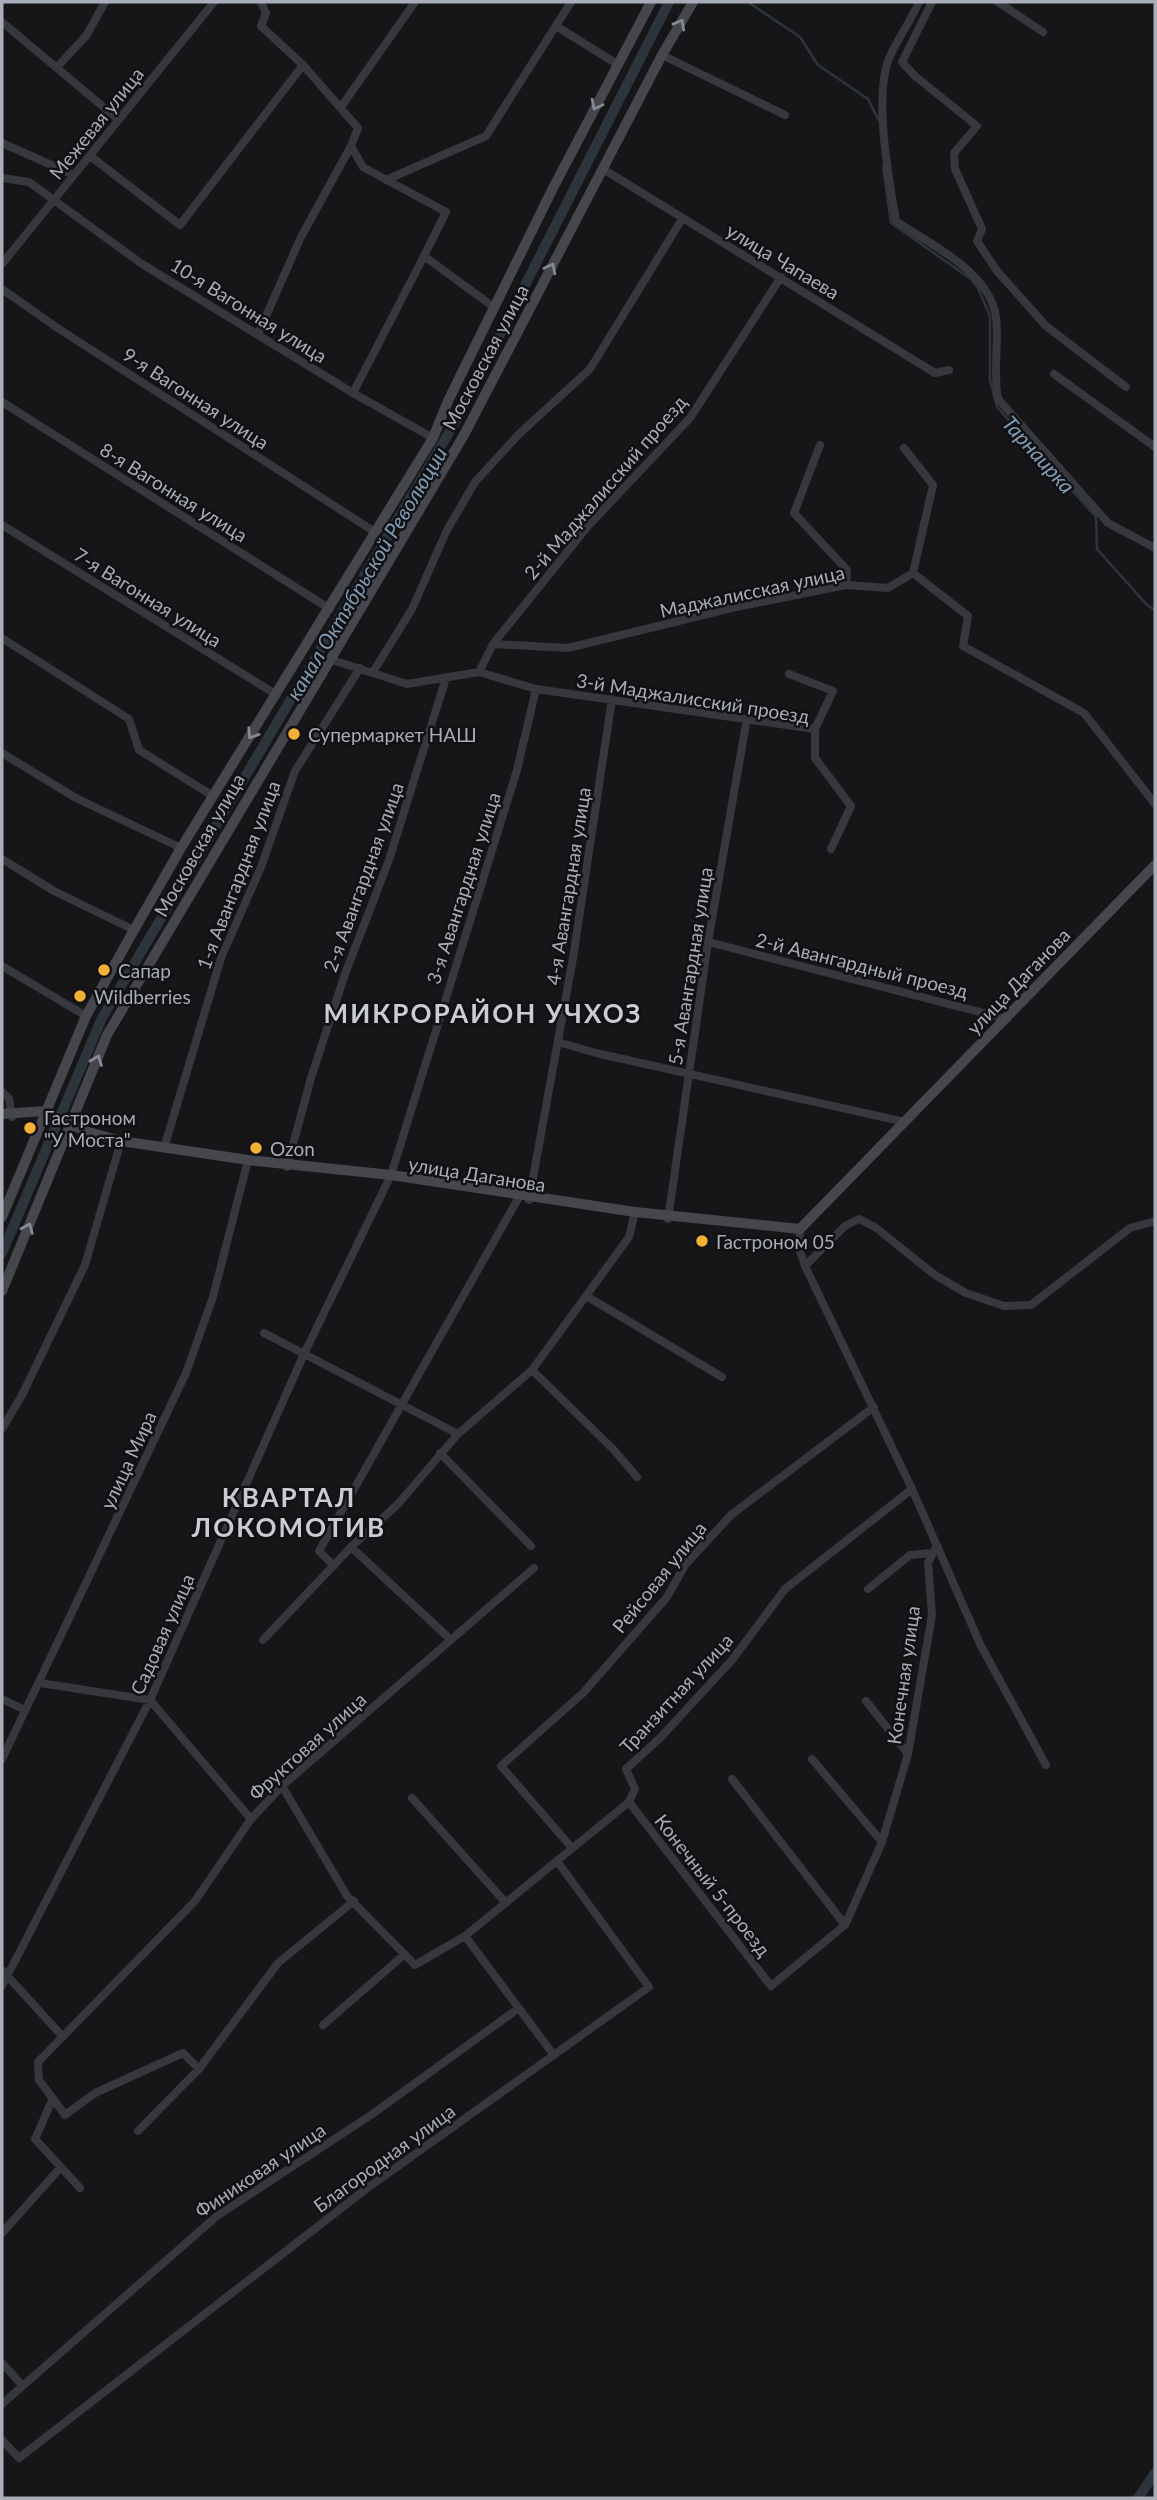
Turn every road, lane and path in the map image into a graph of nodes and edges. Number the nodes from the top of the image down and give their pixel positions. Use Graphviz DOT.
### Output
graph roads {
  1 [pos="105,2"];
  2 [pos="215,2"];
  3 [pos="415,2"];
  4 [pos="572,2"];
  5 [pos="651,2"];
  6 [pos="693,2"];
  7 [pos="919,2"];
  8 [pos="932,2"];
  9 [pos="998,2"];
  10 [pos="266,3"];
  11 [pos="2,22"];
  12 [pos="556,26"];
  13 [pos="1043,32"];
  14 [pos="662,55"];
  15 [pos="617,64"];
  16 [pos="303,65"];
  17 [pos="58,66"];
  18 [pos="341,107"];
  19 [pos="785,115"];
  20 [pos="119,120"];
  21 [pos="2,143"];
  22 [pos="351,146"];
  23 [pos="90,156"];
  24 [pos="603,169"];
  25 [pos="75,174"];
  26 [pos="2,178"];
  27 [pos="386,180"];
  28 [pos="53,201"];
  29 [pos="682,219"];
  30 [pos="424,256"];
  31 [pos="2,264"];
  32 [pos="782,277"];
  33 [pos="2,289"];
  34 [pos="495,307"];
  35 [pos="258,334"];
  36 [pos="949,370"];
  37 [pos="1054,374"];
  38 [pos="1126,387"];
  39 [pos="353,393"];
  40 [pos="2,402"];
  41 [pos="433,438"];
  42 [pos="820,445"];
  43 [pos="1155,447"];
  44 [pos="904,448"];
  45 [pos="2,525"];
  46 [pos="375,531"];
  47 [pos="1155,548"];
  48 [pos="913,573"];
  49 [pos="846,585"];
  50 [pos="330,609"];
  51 [pos="2,638"];
  52 [pos="493,644"];
  53 [pos="329,659"];
  54 [pos="360,668"];
  55 [pos="480,672"];
  56 [pos="373,673"];
  57 [pos="789,674"];
  58 [pos="446,678"];
  59 [pos="536,689"];
  60 [pos="277,695"];
  61 [pos="611,699"];
  62 [pos="747,719"];
  63 [pos="815,729"];
  64 [pos="2,753"];
  65 [pos="213,796"];
  66 [pos="1155,804"];
  67 [pos="181,848"];
  68 [pos="831,849"];
  69 [pos="2,859"];
  70 [pos="1155,867"];
  71 [pos="134,930"];
  72 [pos="708,942"];
  73 [pos="2,966"];
  74 [pos="86,1016"];
  75 [pos="1007,1019"];
  76 [pos="558,1042"];
  77 [pos="689,1072"];
  78 [pos="2,1092"];
  79 [pos="43,1114"];
  80 [pos="7,1116"];
  81 [pos="906,1123"];
  82 [pos="70,1126"];
  83 [pos="121,1143"];
  84 [pos="164,1147"];
  85 [pos="248,1161"];
  86 [pos="287,1166"];
  87 [pos="390,1177"];
  88 [pos="524,1199"];
  89 [pos="634,1214"];
  90 [pos="2,1217"];
  91 [pos="668,1217"];
  92 [pos="1155,1221"];
  93 [pos="800,1231"];
  94 [pos="805,1266"];
  95 [pos="2,1290"];
  96 [pos="588,1297"];
  97 [pos="264,1333"];
  98 [pos="304,1354"];
  99 [pos="532,1370"];
  100 [pos="722,1377"];
  101 [pos="402,1405"];
  102 [pos="874,1407"];
  103 [pos="2,1429"];
  104 [pos="458,1434"];
  105 [pos="440,1453"];
  106 [pos="637,1477"];
  107 [pos="912,1489"];
  108 [pos="937,1545"];
  109 [pos="531,1546"];
  110 [pos="351,1547"];
  111 [pos="931,1553"];
  112 [pos="334,1566"];
  113 [pos="534,1568"];
  114 [pos="868,1589"];
  115 [pos="450,1639"];
  116 [pos="263,1640"];
  117 [pos="40,1683"];
  118 [pos="2,1699"];
  119 [pos="150,1700"];
  120 [pos="866,1701"];
  121 [pos="25,1710"];
  122 [pos="908,1754"];
  123 [pos="2,1759"];
  124 [pos="813,1759"];
  125 [pos="1046,1765"];
  126 [pos="732,1779"];
  127 [pos="282,1786"];
  128 [pos="412,1798"];
  129 [pos="629,1802"];
  130 [pos="251,1819"];
  131 [pos="883,1842"];
  132 [pos="572,1848"];
  133 [pos="557,1861"];
  134 [pos="354,1901"];
  135 [pos="506,1903"];
  136 [pos="845,1925"];
  137 [pos="465,1936"];
  138 [pos="405,1954"];
  139 [pos="4,1973"];
  140 [pos="2,1986"];
  141 [pos="771,1986"];
  142 [pos="519,2008"];
  143 [pos="323,2025"];
  144 [pos="62,2036"];
  145 [pos="553,2054"];
  146 [pos="199,2069"];
  147 [pos="53,2098"];
  148 [pos="138,2132"];
  149 [pos="61,2167"];
  150 [pos="80,2188"];
  151 [pos="2,2233"];
  152 [pos="2,2363"];
  153 [pos="21,2384"];
  154 [pos="2,2404"];
  155 [pos="2,2440"];
  1 -- 17 [label="street"];
  2 -- 20 [label="street, Межевая улица"];
  3 -- 18 [label="street"];
  4 -- 12 [label="street"];
  5 -- 15 [label="main road"];
  14 -- 6 [label="main road, Московская улица, one-way"];
  7 -- 47 [label="street"];
  8 -- 38 [label="street"];
  9 -- 13 [label="street"];
  10 -- 16 [label="street"];
  11 -- 17 [label="street"];
  12 -- 15 [label="street"];
  12 -- 27 [label="street"];
  14 -- 19 [label="street"];
  14 -- 24 [label="main road, Московская улица"];
  15 -- 34 [label="main road, one-way"];
  16 -- 18 [label="street"];
  16 -- 23 [label="street"];
  17 -- 20 [label="street"];
  18 -- 22 [label="street"];
  20 -- 23 [label="street, Межевая улица"];
  21 -- 25 [label="street"];
  22 -- 27 [label="street"];
  22 -- 35 [label="street"];
  23 -- 25 [label="street, Межевая улица"];
  24 -- 29 [label="street, улица Чапаева"];
  53 -- 24 [label="main road, Московская улица, one-way"];
  25 -- 28 [label="street, Межевая улица"];
  26 -- 28 [label="street, 10-я Вагонная улица"];
  27 -- 30 [label="street"];
  28 -- 31 [label="street, Межевая улица"];
  28 -- 35 [label="street, 10-я Вагонная улица"];
  29 -- 32 [label="street, улица Чапаева"];
  29 -- 56 [label="street"];
  30 -- 34 [label="street"];
  30 -- 39 [label="street"];
  32 -- 36 [label="street, улица Чапаева"];
  32 -- 52 [label="street, 2-й Маджалисский проезд"];
  33 -- 46 [label="street, 9-я Вагонная улица"];
  34 -- 41 [label="main road"];
  35 -- 39 [label="street, 10-я Вагонная улица"];
  37 -- 43 [label="street"];
  39 -- 41 [label="street, 10-я Вагонная улица"];
  40 -- 50 [label="street, 8-я Вагонная улица"];
  41 -- 46 [label="main road"];
  42 -- 49 [label="street"];
  44 -- 48 [label="street"];
  45 -- 60 [label="street, 7-я Вагонная улица"];
  46 -- 50 [label="main road"];
  48 -- 49 [label="street, Маджалисская улица"];
  48 -- 66 [label="street"];
  49 -- 52 [label="street, Маджалисская улица"];
  50 -- 60 [label="main road"];
  51 -- 65 [label="street"];
  52 -- 55 [label="street, 2-й Маджалисский проезд"];
  53 -- 54 [label="street"];
  82 -- 53 [label="main road, Московская улица, one-way"];
  54 -- 56 [label="street"];
  54 -- 84 [label="street, 1-я Авангардная улица"];
  55 -- 58 [label="street"];
  55 -- 59 [label="street, 3-й Маджалисский проезд"];
  56 -- 58 [label="street"];
  57 -- 63 [label="street"];
  58 -- 86 [label="street, 2-я Авангардная улица"];
  59 -- 61 [label="street, 3-й Маджалисский проезд"];
  59 -- 87 [label="street, 3-я Авангардная улица"];
  60 -- 65 [label="main road, one-way"];
  61 -- 62 [label="street, 3-й Маджалисский проезд"];
  61 -- 76 [label="street, 4-я Авангардная улица"];
  62 -- 63 [label="street, 3-й Маджалисский проезд"];
  62 -- 72 [label="street, 5-я Авангардная улица"];
  63 -- 68 [label="street, 3-й Маджалисский проезд"];
  64 -- 67 [label="street"];
  65 -- 67 [label="main road"];
  67 -- 71 [label="main road"];
  69 -- 71 [label="street"];
  70 -- 75 [label="main road, улица Даганова"];
  71 -- 74 [label="main road"];
  72 -- 75 [label="street, 2-й Авангардный проезд"];
  72 -- 77 [label="street, 5-я Авангардная улица"];
  73 -- 74 [label="street"];
  74 -- 79 [label="main road"];
  75 -- 81 [label="main road, улица Даганова"];
  76 -- 77 [label="street"];
  76 -- 88 [label="street, 4-я Авангардная улица"];
  77 -- 81 [label="street"];
  77 -- 91 [label="street, 5-я Авангардная улица"];
  78 -- 80 [label="street"];
  79 -- 80 [label="main road, улица Даганова"];
  79 -- 82 [label="main road, улица Даганова"];
  79 -- 90 [label="main road"];
  81 -- 93 [label="main road, улица Даганова"];
  82 -- 83 [label="main road, улица Даганова"];
  95 -- 82 [label="main road, Московская улица, one-way"];
  83 -- 84 [label="main road, улица Даганова"];
  83 -- 103 [label="street"];
  84 -- 85 [label="main road, улица Даганова"];
  85 -- 86 [label="main road, улица Даганова"];
  85 -- 117 [label="street, улица Мира"];
  86 -- 87 [label="main road, улица Даганова"];
  87 -- 88 [label="main road, улица Даганова"];
  87 -- 98 [label="street, Садовая улица"];
  88 -- 89 [label="main road, улица Даганова"];
  88 -- 101 [label="street, 4-я Авангардная улица"];
  89 -- 91 [label="main road, улица Даганова"];
  89 -- 96 [label="street"];
  91 -- 93 [label="main road, улица Даганова"];
  92 -- 94 [label="street"];
  93 -- 94 [label="street"];
  94 -- 102 [label="street"];
  96 -- 99 [label="street"];
  96 -- 100 [label="street"];
  97 -- 98 [label="street"];
  98 -- 101 [label="street"];
  98 -- 119 [label="street, Садовая улица"];
  99 -- 104 [label="street"];
  99 -- 106 [label="street"];
  101 -- 104 [label="street"];
  101 -- 112 [label="street, 4-я Авангардная улица"];
  102 -- 107 [label="street"];
  102 -- 132 [label="street, Рейсовая улица"];
  104 -- 105 [label="street"];
  105 -- 109 [label="street"];
  105 -- 110 [label="street"];
  107 -- 108 [label="street"];
  107 -- 129 [label="street, Транзитная улица"];
  108 -- 111 [label="street"];
  108 -- 125 [label="street"];
  110 -- 112 [label="street"];
  110 -- 115 [label="street"];
  111 -- 114 [label="street"];
  111 -- 122 [label="street, Конечная улица"];
  112 -- 116 [label="street"];
  113 -- 115 [label="street, Фруктовая улица"];
  115 -- 127 [label="street, Фруктовая улица"];
  117 -- 119 [label="street"];
  117 -- 121 [label="street, улица Мира"];
  118 -- 121 [label="street"];
  119 -- 130 [label="street"];
  119 -- 139 [label="street, Садовая улица"];
  120 -- 122 [label="street"];
  121 -- 123 [label="street, улица Мира"];
  122 -- 131 [label="street, Конечная улица"];
  124 -- 131 [label="street"];
  126 -- 136 [label="street"];
  127 -- 130 [label="street, Фруктовая улица"];
  127 -- 134 [label="street"];
  128 -- 135 [label="street"];
  129 -- 132 [label="street"];
  129 -- 141 [label="street, Конечный 5-проезд"];
  130 -- 144 [label="street, Фруктовая улица"];
  131 -- 136 [label="street, Конечная улица"];
  132 -- 133 [label="street"];
  133 -- 135 [label="street"];
  133 -- 145 [label="street, Благородная улица"];
  134 -- 138 [label="street"];
  134 -- 146 [label="street"];
  135 -- 137 [label="street"];
  136 -- 141 [label="street, Конечная улица"];
  137 -- 138 [label="street"];
  137 -- 142 [label="street"];
  138 -- 143 [label="street"];
  139 -- 140 [label="street, Садовая улица"];
  139 -- 144 [label="street"];
  142 -- 145 [label="street"];
  142 -- 153 [label="street, Финиковая улица"];
  144 -- 147 [label="street, Фруктовая улица"];
  145 -- 155 [label="street, Благородная улица"];
  146 -- 147 [label="street"];
  146 -- 148 [label="street"];
  147 -- 149 [label="street"];
  149 -- 150 [label="street"];
  149 -- 151 [label="street"];
  152 -- 153 [label="street"];
  153 -- 154 [label="street, Финиковая улица"];
}
